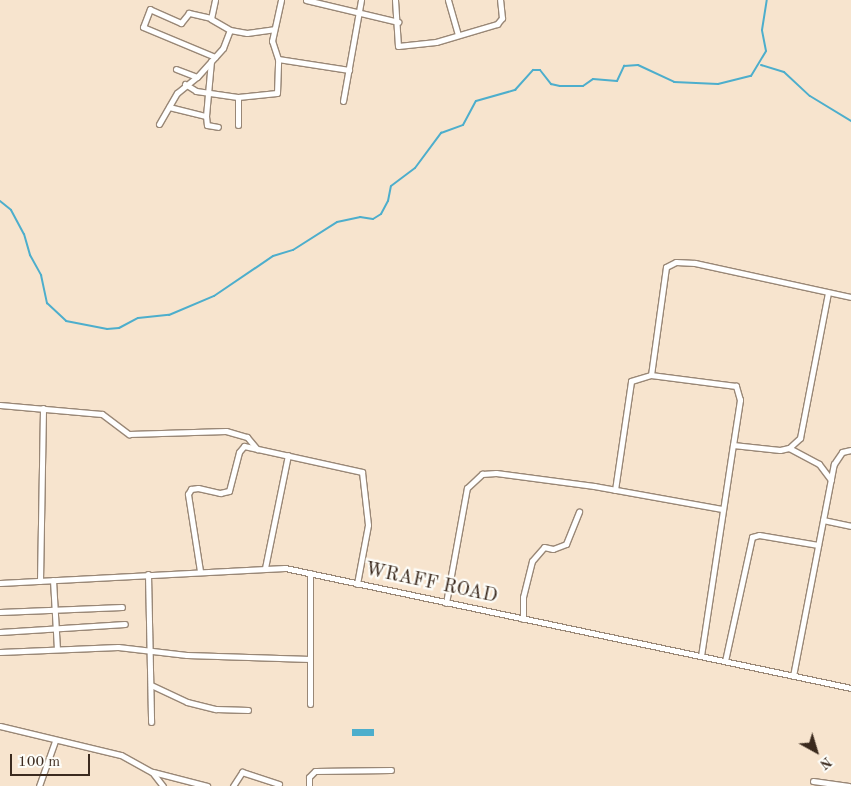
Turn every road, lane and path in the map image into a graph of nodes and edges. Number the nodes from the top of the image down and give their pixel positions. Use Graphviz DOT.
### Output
graph roads {
  1 [pos="215,0"];
  2 [pos="281,0"];
  3 [pos="306,0"];
  4 [pos="361,0"];
  5 [pos="395,0"];
  6 [pos="448,0"];
  7 [pos="500,0"];
  8 [pos="331,3"];
  9 [pos="358,12"];
  10 [pos="211,18"];
  11 [pos="398,22"];
  12 [pos="274,29"];
  13 [pos="230,30"];
  14 [pos="458,34"];
  15 [pos="215,57"];
  16 [pos="278,59"];
  17 [pos="211,61"];
  18 [pos="176,69"];
  19 [pos="349,70"];
  20 [pos="197,77"];
  21 [pos="185,84"];
  22 [pos="209,92"];
  23 [pos="238,97"];
  24 [pos="343,101"];
  25 [pos="169,107"];
  26 [pos="206,116"];
  27 [pos="159,124"];
  28 [pos="238,126"];
  29 [pos="218,127"];
  30 [pos="828,293"];
  31 [pos="851,297"];
  32 [pos="651,375"];
  33 [pos="0,405"];
  34 [pos="44,408"];
  35 [pos="797,442"];
  36 [pos="733,444"];
  37 [pos="789,448"];
  38 [pos="258,449"];
  39 [pos="851,450"];
  40 [pos="799,452"];
  41 [pos="288,455"];
  42 [pos="831,480"];
  43 [pos="615,490"];
  44 [pos="722,510"];
  45 [pos="579,512"];
  46 [pos="823,520"];
  47 [pos="851,526"];
  48 [pos="818,545"];
  49 [pos="265,568"];
  50 [pos="200,571"];
  51 [pos="310,573"];
  52 [pos="148,574"];
  53 [pos="53,580"];
  54 [pos="40,581"];
  55 [pos="0,582"];
  56 [pos="357,584"];
  57 [pos="446,603"];
  58 [pos="122,607"];
  59 [pos="55,608"];
  60 [pos="0,612"];
  61 [pos="523,619"];
  62 [pos="125,624"];
  63 [pos="56,628"];
  64 [pos="0,632"];
  65 [pos="57,649"];
  66 [pos="149,651"];
  67 [pos="0,652"];
  68 [pos="701,656"];
  69 [pos="310,658"];
  70 [pos="725,661"];
  71 [pos="793,676"];
  72 [pos="150,685"];
  73 [pos="851,688"];
  74 [pos="310,704"];
  75 [pos="248,710"];
  76 [pos="151,722"];
  77 [pos="0,726"];
  78 [pos="55,740"];
  79 [pos="391,770"];
  80 [pos="152,772"];
  81 [pos="813,781"];
  82 [pos="279,784"];
  83 [pos="39,786"];
  84 [pos="163,786"];
  85 [pos="206,786"];
  86 [pos="233,786"];
  87 [pos="309,786"];
  88 [pos="849,786"];
  1 -- 10 [label="street"];
  2 -- 12 [label="street"];
  3 -- 8 [label="street"];
  4 -- 9 [label="street"];
  5 -- 11 [label="street"];
  6 -- 14 [label="street"];
  7 -- 14 [label="street"];
  8 -- 9 [label="street"];
  9 -- 11 [label="street"];
  9 -- 19 [label="street"];
  10 -- 13 [label="street"];
  10 -- 15 [label="street"];
  11 -- 14 [label="street"];
  12 -- 13 [label="street"];
  12 -- 16 [label="street"];
  13 -- 15 [label="street"];
  15 -- 17 [label="street"];
  16 -- 19 [label="street"];
  16 -- 23 [label="street"];
  17 -- 20 [label="street"];
  17 -- 22 [label="street"];
  18 -- 20 [label="street"];
  19 -- 24 [label="street"];
  20 -- 21 [label="street"];
  21 -- 22 [label="street"];
  21 -- 25 [label="street"];
  22 -- 23 [label="street"];
  22 -- 26 [label="street"];
  23 -- 28 [label="street"];
  25 -- 26 [label="street"];
  25 -- 27 [label="street"];
  26 -- 29 [label="street"];
  30 -- 31 [label="street"];
  30 -- 32 [label="street"];
  30 -- 35 [label="street"];
  32 -- 36 [label="street"];
  32 -- 43 [label="street"];
  33 -- 34 [label="street"];
  34 -- 38 [label="street"];
  34 -- 54 [label="street"];
  35 -- 37 [label="street"];
  35 -- 40 [label="street"];
  36 -- 37 [label="street"];
  36 -- 44 [label="street"];
  37 -- 40 [label="street"];
  38 -- 41 [label="street"];
  38 -- 50 [label="street"];
  39 -- 42 [label="street"];
  40 -- 42 [label="street"];
  41 -- 49 [label="street"];
  41 -- 56 [label="street"];
  42 -- 46 [label="street"];
  43 -- 44 [label="street"];
  43 -- 57 [label="street"];
  44 -- 68 [label="street"];
  45 -- 61 [label="street"];
  46 -- 47 [label="street"];
  46 -- 48 [label="street"];
  48 -- 70 [label="street"];
  48 -- 71 [label="street"];
  49 -- 50 [label="street, WRAFF ROAD"];
  49 -- 51 [label="street, WRAFF ROAD"];
  50 -- 52 [label="street, WRAFF ROAD"];
  51 -- 56 [label="street, WRAFF ROAD"];
  51 -- 69 [label="street"];
  52 -- 53 [label="street, WRAFF ROAD"];
  52 -- 66 [label="street"];
  53 -- 54 [label="street, WRAFF ROAD"];
  53 -- 59 [label="street"];
  54 -- 55 [label="street, WRAFF ROAD"];
  56 -- 57 [label="street, WRAFF ROAD"];
  57 -- 61 [label="street, WRAFF ROAD"];
  58 -- 59 [label="street"];
  59 -- 60 [label="street"];
  59 -- 63 [label="street"];
  61 -- 68 [label="street, WRAFF ROAD"];
  62 -- 63 [label="street"];
  63 -- 64 [label="street"];
  63 -- 65 [label="street"];
  65 -- 66 [label="street"];
  65 -- 67 [label="street"];
  66 -- 69 [label="street"];
  66 -- 72 [label="street"];
  68 -- 70 [label="street, WRAFF ROAD"];
  69 -- 74 [label="street"];
  70 -- 71 [label="street, WRAFF ROAD"];
  71 -- 73 [label="street, WRAFF ROAD"];
  72 -- 75 [label="street"];
  72 -- 76 [label="street"];
  77 -- 78 [label="street"];
  78 -- 80 [label="street"];
  78 -- 83 [label="street"];
  79 -- 87 [label="street"];
  80 -- 84 [label="street"];
  80 -- 85 [label="street"];
  81 -- 88 [label="street"];
  82 -- 86 [label="street"];
}
